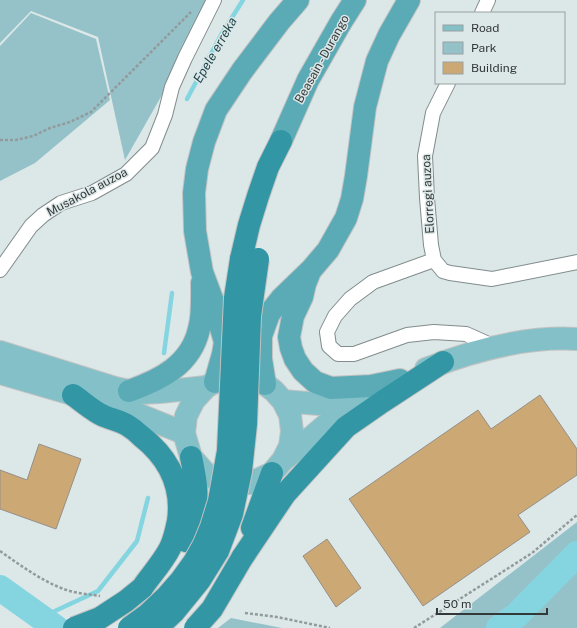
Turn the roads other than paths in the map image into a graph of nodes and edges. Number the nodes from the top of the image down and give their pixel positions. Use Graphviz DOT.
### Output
graph roads {
  1 [pos="214,0"];
  2 [pos="298,0"];
  3 [pos="355,0"];
  4 [pos="409,0"];
  5 [pos="488,0"];
  6 [pos="482,12"];
  7 [pos="448,84"];
  8 [pos="250,259"];
  9 [pos="434,260"];
  10 [pos="577,262"];
  11 [pos="0,270"];
  12 [pos="311,270"];
  13 [pos="202,272"];
  14 [pos="577,339"];
  15 [pos="495,346"];
  16 [pos="3,357"];
  17 [pos="443,362"];
  18 [pos="0,376"];
  19 [pos="400,380"];
  20 [pos="34,384"];
  21 [pos="265,384"];
  22 [pos="211,385"];
  23 [pos="129,391"];
  24 [pos="73,395"];
  25 [pos="283,401"];
  26 [pos="184,433"];
  27 [pos="191,458"];
  28 [pos="278,467"];
  29 [pos="242,558"];
  30 [pos="142,588"];
  31 [pos="74,628"];
  32 [pos="129,628"];
  33 [pos="157,628"];
  34 [pos="195,628"];
  1 -- 11 [label="street, Musakola auzoa"];
  2 -- 13 [label="highway"];
  3 -- 8 [label="highway, Beasain - Durango"];
  4 -- 12 [label="highway"];
  5 -- 6 [label="street"];
  7 -- 9 [label="street, Elorregi auzoa"];
  8 -- 32 [label="highway, bridge"];
  8 -- 33 [label="highway, bridge"];
  9 -- 10 [label="street"];
  9 -- 15 [label="street"];
  12 -- 19 [label="highway"];
  12 -- 21 [label="highway"];
  13 -- 22 [label="highway"];
  13 -- 23 [label="highway"];
  14 -- 15 [label="main road"];
  15 -- 17 [label="main road"];
  16 -- 20 [label="main road"];
  16 -- 23 [label="main road"];
  17 -- 19 [label="main road"];
  17 -- 29 [label="highway"];
  18 -- 20 [label="main road"];
  19 -- 25 [label="main road"];
  19 -- 28 [label="main road"];
  20 -- 24 [label="main road"];
  21 -- 22 [label="main road"];
  21 -- 25 [label="main road"];
  22 -- 23 [label="main road"];
  22 -- 26 [label="main road"];
  24 -- 26 [label="main road"];
  24 -- 30 [label="highway"];
  25 -- 28 [label="main road"];
  26 -- 27 [label="main road"];
  27 -- 28 [label="main road"];
  27 -- 30 [label="highway"];
  28 -- 29 [label="highway"];
  29 -- 34 [label="highway, bridge"];
  30 -- 31 [label="highway, bridge"];
}
